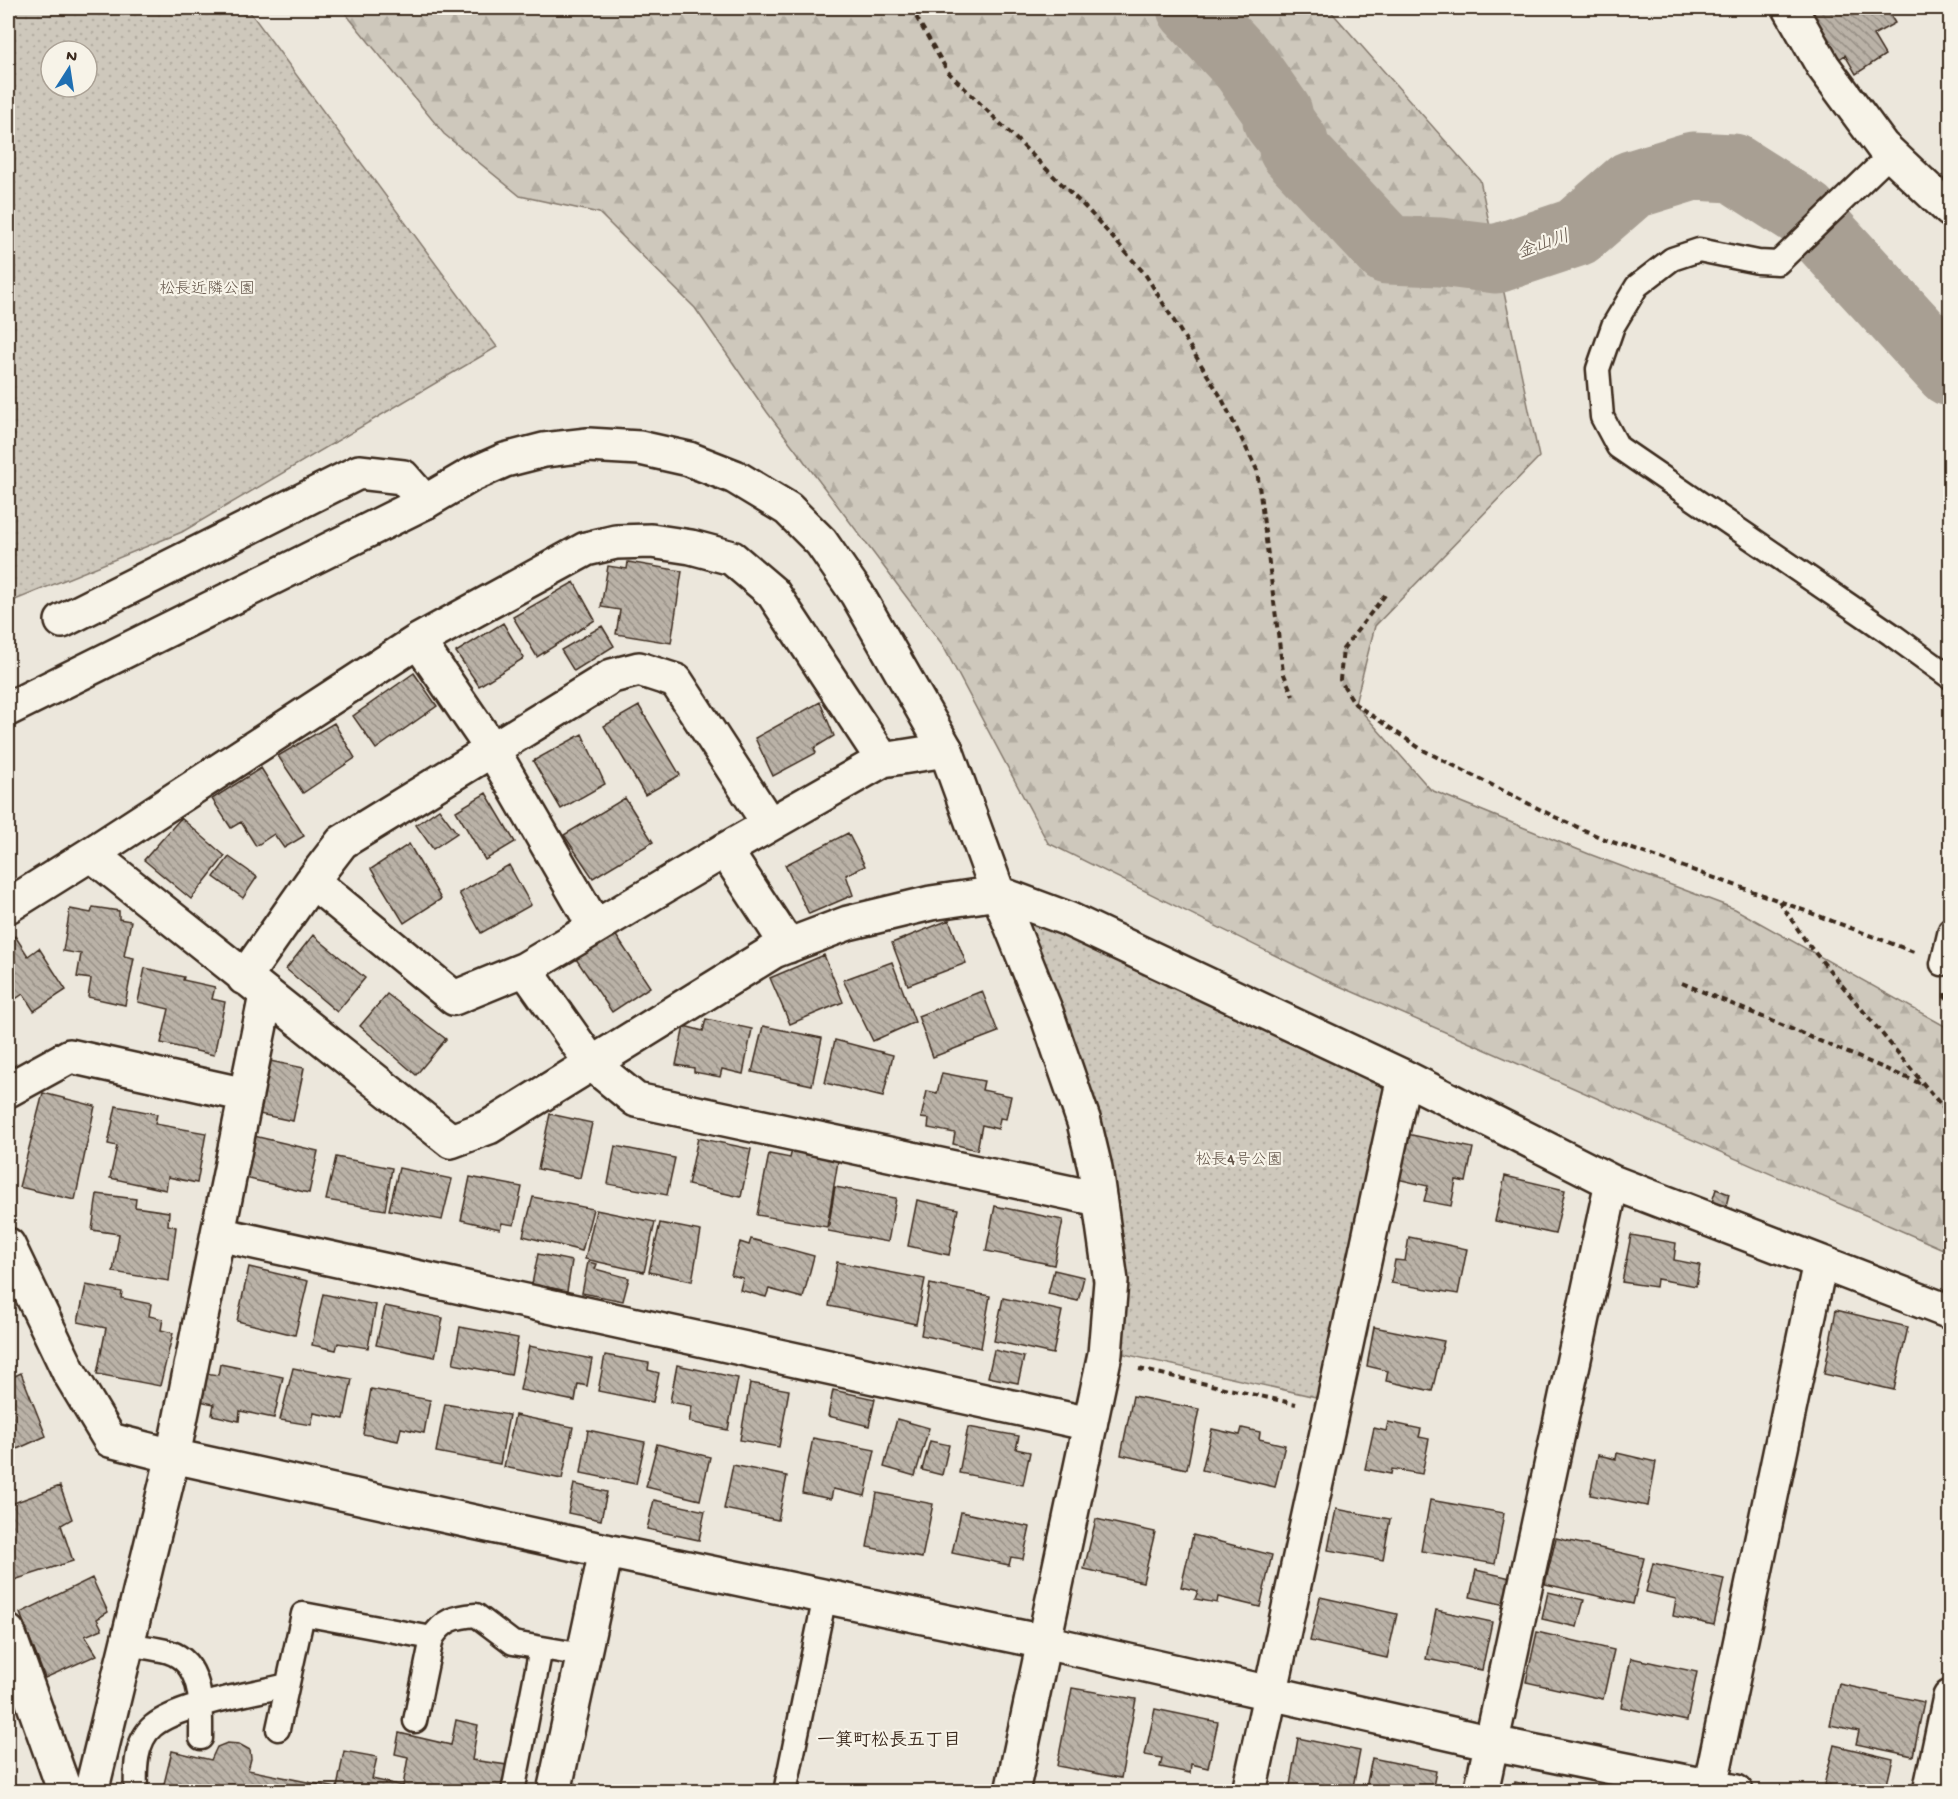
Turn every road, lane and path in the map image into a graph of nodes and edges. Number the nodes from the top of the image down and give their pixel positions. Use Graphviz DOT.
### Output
graph roads {
  1 [pos="911,8"];
  2 [pos="1790,8"];
  3 [pos="1890,154"];
  4 [pos="1950,210"];
  5 [pos="425,502"];
  6 [pos="1385,595"];
  7 [pos="62,621"];
  8 [pos="418,641"];
  9 [pos="1950,677"];
  10 [pos="1293,696"];
  11 [pos="8,709"];
  12 [pos="492,749"];
  13 [pos="945,750"];
  14 [pos="883,760"];
  15 [pos="769,824"];
  16 [pos="725,850"];
  17 [pos="91,854"];
  18 [pos="312,881"];
  19 [pos="998,893"];
  20 [pos="1779,900"];
  21 [pos="8,906"];
  22 [pos="595,927"];
  23 [pos="1950,930"];
  24 [pos="788,946"];
  25 [pos="1942,964"];
  26 [pos="525,969"];
  27 [pos="1682,983"];
  28 [pos="255,986"];
  29 [pos="592,1064"];
  30 [pos="1404,1077"];
  31 [pos="1925,1085"];
  32 [pos="8,1090"];
  33 [pos="246,1095"];
  34 [pos="1950,1116"];
  35 [pos="1612,1182"];
  36 [pos="1099,1199"];
  37 [pos="218,1234"];
  38 [pos="8,1245"];
  39 [pos="1820,1262"];
  40 [pos="1950,1312"];
  41 [pos="1104,1362"];
  42 [pos="1332,1412"];
  43 [pos="1090,1424"];
  44 [pos="173,1456"];
  45 [pos="606,1551"];
  46 [pos="825,1596"];
  47 [pos="8,1632"];
  48 [pos="432,1638"];
  49 [pos="1044,1642"];
  50 [pos="127,1644"];
  51 [pos="541,1648"];
  52 [pos="584,1655"];
  53 [pos="287,1685"];
  54 [pos="1270,1693"];
  55 [pos="1950,1697"];
  56 [pos="201,1706"];
  57 [pos="415,1722"];
  58 [pos="278,1729"];
  59 [pos="201,1738"];
  60 [pos="1492,1743"];
  61 [pos="1718,1790"];
  62 [pos="65,1791"];
  63 [pos="91,1791"];
  64 [pos="135,1791"];
  65 [pos="513,1791"];
  66 [pos="554,1791"];
  67 [pos="785,1791"];
  68 [pos="1012,1791"];
  69 [pos="1249,1791"];
  70 [pos="1481,1791"];
  71 [pos="1930,1791"];
  1 -- 10 [label="path"];
  2 -- 3 [label="street"];
  3 -- 4 [label="street"];
  3 -- 9 [label="lane"];
  5 -- 7 [label="street"];
  5 -- 11 [label="street"];
  5 -- 13 [label="street"];
  6 -- 20 [label="path"];
  8 -- 12 [label="street"];
  8 -- 14 [label="street"];
  8 -- 17 [label="street"];
  12 -- 15 [label="street"];
  12 -- 18 [label="street"];
  12 -- 22 [label="street"];
  13 -- 14 [label="street"];
  13 -- 19 [label="street"];
  14 -- 15 [label="street"];
  15 -- 16 [label="street"];
  16 -- 22 [label="street"];
  16 -- 24 [label="street"];
  17 -- 21 [label="street"];
  17 -- 28 [label="street"];
  18 -- 26 [label="street"];
  18 -- 28 [label="street"];
  19 -- 24 [label="street"];
  19 -- 30 [label="street"];
  19 -- 36 [label="street"];
  20 -- 25 [label="path"];
  20 -- 31 [label="path"];
  22 -- 26 [label="street"];
  23 -- 25 [label="lane"];
  24 -- 29 [label="street"];
  26 -- 29 [label="street"];
  27 -- 31 [label="path"];
  28 -- 29 [label="street"];
  28 -- 33 [label="street"];
  29 -- 36 [label="street"];
  30 -- 35 [label="street"];
  30 -- 42 [label="street"];
  31 -- 34 [label="path"];
  32 -- 33 [label="street"];
  33 -- 37 [label="street"];
  35 -- 39 [label="street"];
  35 -- 60 [label="street"];
  36 -- 41 [label="street"];
  37 -- 43 [label="street"];
  37 -- 44 [label="street"];
  38 -- 44 [label="street"];
  39 -- 40 [label="street"];
  39 -- 61 [label="street"];
  41 -- 42 [label="path"];
  41 -- 43 [label="street"];
  42 -- 54 [label="street"];
  43 -- 49 [label="street"];
  44 -- 45 [label="street"];
  44 -- 50 [label="street"];
  45 -- 46 [label="street"];
  45 -- 52 [label="street"];
  46 -- 49 [label="street"];
  46 -- 67 [label="lane"];
  47 -- 62 [label="street"];
  48 -- 51 [label="lane"];
  48 -- 53 [label="lane"];
  48 -- 57 [label="lane"];
  49 -- 54 [label="street"];
  49 -- 68 [label="street"];
  50 -- 56 [label="lane"];
  50 -- 63 [label="street"];
  51 -- 52 [label="lane"];
  51 -- 65 [label="lane"];
  52 -- 66 [label="street"];
  53 -- 56 [label="lane"];
  53 -- 58 [label="lane"];
  54 -- 60 [label="street"];
  54 -- 69 [label="street"];
  55 -- 71 [label="street"];
  56 -- 59 [label="lane"];
  56 -- 64 [label="lane"];
  60 -- 61 [label="street"];
  60 -- 70 [label="street"];
}
